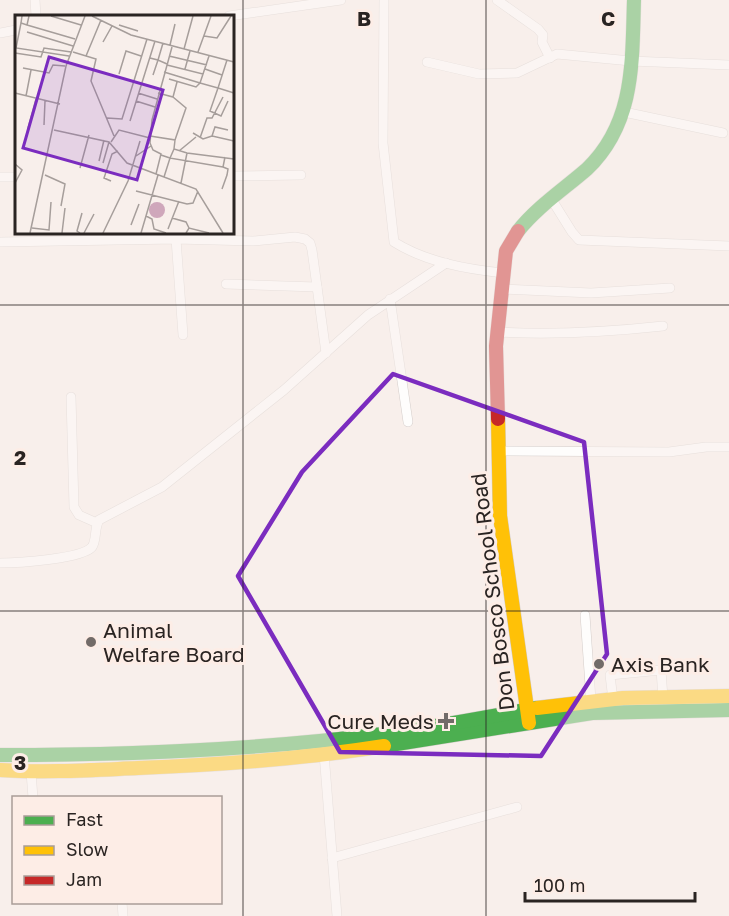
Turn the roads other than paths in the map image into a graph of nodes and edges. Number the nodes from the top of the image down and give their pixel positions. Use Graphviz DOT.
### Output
graph roads {
  1 [pos="35,0"];
  2 [pos="341,0"];
  3 [pos="384,0"];
  4 [pos="497,0"];
  5 [pos="634,0"];
  6 [pos="36,15"];
  7 [pos="234,15"];
  8 [pos="15,30"];
  9 [pos="0,33"];
  10 [pos="550,58"];
  11 [pos="631,61"];
  12 [pos="427,62"];
  13 [pos="729,65"];
  14 [pos="624,112"];
  15 [pos="723,133"];
  16 [pos="302,175"];
  17 [pos="234,176"];
  18 [pos="552,200"];
  19 [pos="176,240"];
  20 [pos="0,242"];
  21 [pos="729,246"];
  22 [pos="446,263"];
  23 [pos="503,273"];
  24 [pos="226,284"];
  25 [pos="317,287"];
  26 [pos="670,288"];
  27 [pos="501,289"];
  28 [pos="390,298"];
  29 [pos="663,326"];
  30 [pos="497,332"];
  31 [pos="183,335"];
  32 [pos="326,353"];
  33 [pos="71,397"];
  34 [pos="408,422"];
  35 [pos="729,447"];
  36 [pos="497,451"];
  37 [pos="97,523"];
  38 [pos="0,563"];
  39 [pos="585,615"];
  40 [pos="729,696"];
  41 [pos="663,698"];
  42 [pos="613,699"];
  43 [pos="591,700"];
  44 [pos="729,710"];
  45 [pos="528,716"];
  46 [pos="323,741"];
  47 [pos="0,755"];
  48 [pos="324,756"];
  49 [pos="0,771"];
  50 [pos="31,772"];
  51 [pos="33,796"];
  52 [pos="517,807"];
  53 [pos="332,858"];
  54 [pos="337,916"];
  1 -- 6 [label="street"];
  2 -- 7 [label="street"];
  3 -- 22 [label="street"];
  4 -- 10 [label="street"];
  5 -- 11 [label="main road, Don Bosco School Road"];
  8 -- 9 [label="street"];
  10 -- 11 [label="street"];
  10 -- 12 [label="street"];
  11 -- 13 [label="street"];
  11 -- 14 [label="main road, Don Bosco School Road"];
  14 -- 15 [label="street"];
  14 -- 18 [label="main road, Don Bosco School Road"];
  16 -- 17 [label="street"];
  18 -- 21 [label="street"];
  18 -- 23 [label="main road, Don Bosco School Road"];
  19 -- 20 [label="street"];
  19 -- 25 [label="street"];
  19 -- 31 [label="street"];
  22 -- 23 [label="street"];
  22 -- 28 [label="street"];
  23 -- 27 [label="main road, Don Bosco School Road"];
  24 -- 25 [label="street"];
  25 -- 32 [label="street"];
  26 -- 27 [label="street"];
  27 -- 30 [label="main road, Don Bosco School Road"];
  28 -- 32 [label="street"];
  28 -- 34 [label="street"];
  29 -- 30 [label="street"];
  30 -- 36 [label="main road, Don Bosco School Road"];
  32 -- 37 [label="street"];
  33 -- 37 [label="street"];
  35 -- 36 [label="street"];
  36 -- 45 [label="main road, Don Bosco School Road"];
  37 -- 38 [label="street"];
  39 -- 43 [label="street"];
  40 -- 41 [label="main road"];
  41 -- 42 [label="main road"];
  41 -- 42 [label="street"];
  42 -- 43 [label="main road"];
  43 -- 45 [label="main road"];
  44 -- 45 [label="main road"];
  45 -- 46 [label="main road"];
  45 -- 48 [label="main road"];
  46 -- 47 [label="main road"];
  46 -- 48 [label="street"];
  48 -- 50 [label="main road"];
  48 -- 53 [label="street"];
  49 -- 50 [label="main road"];
  50 -- 51 [label="street"];
  52 -- 53 [label="street"];
  53 -- 54 [label="street"];
}
